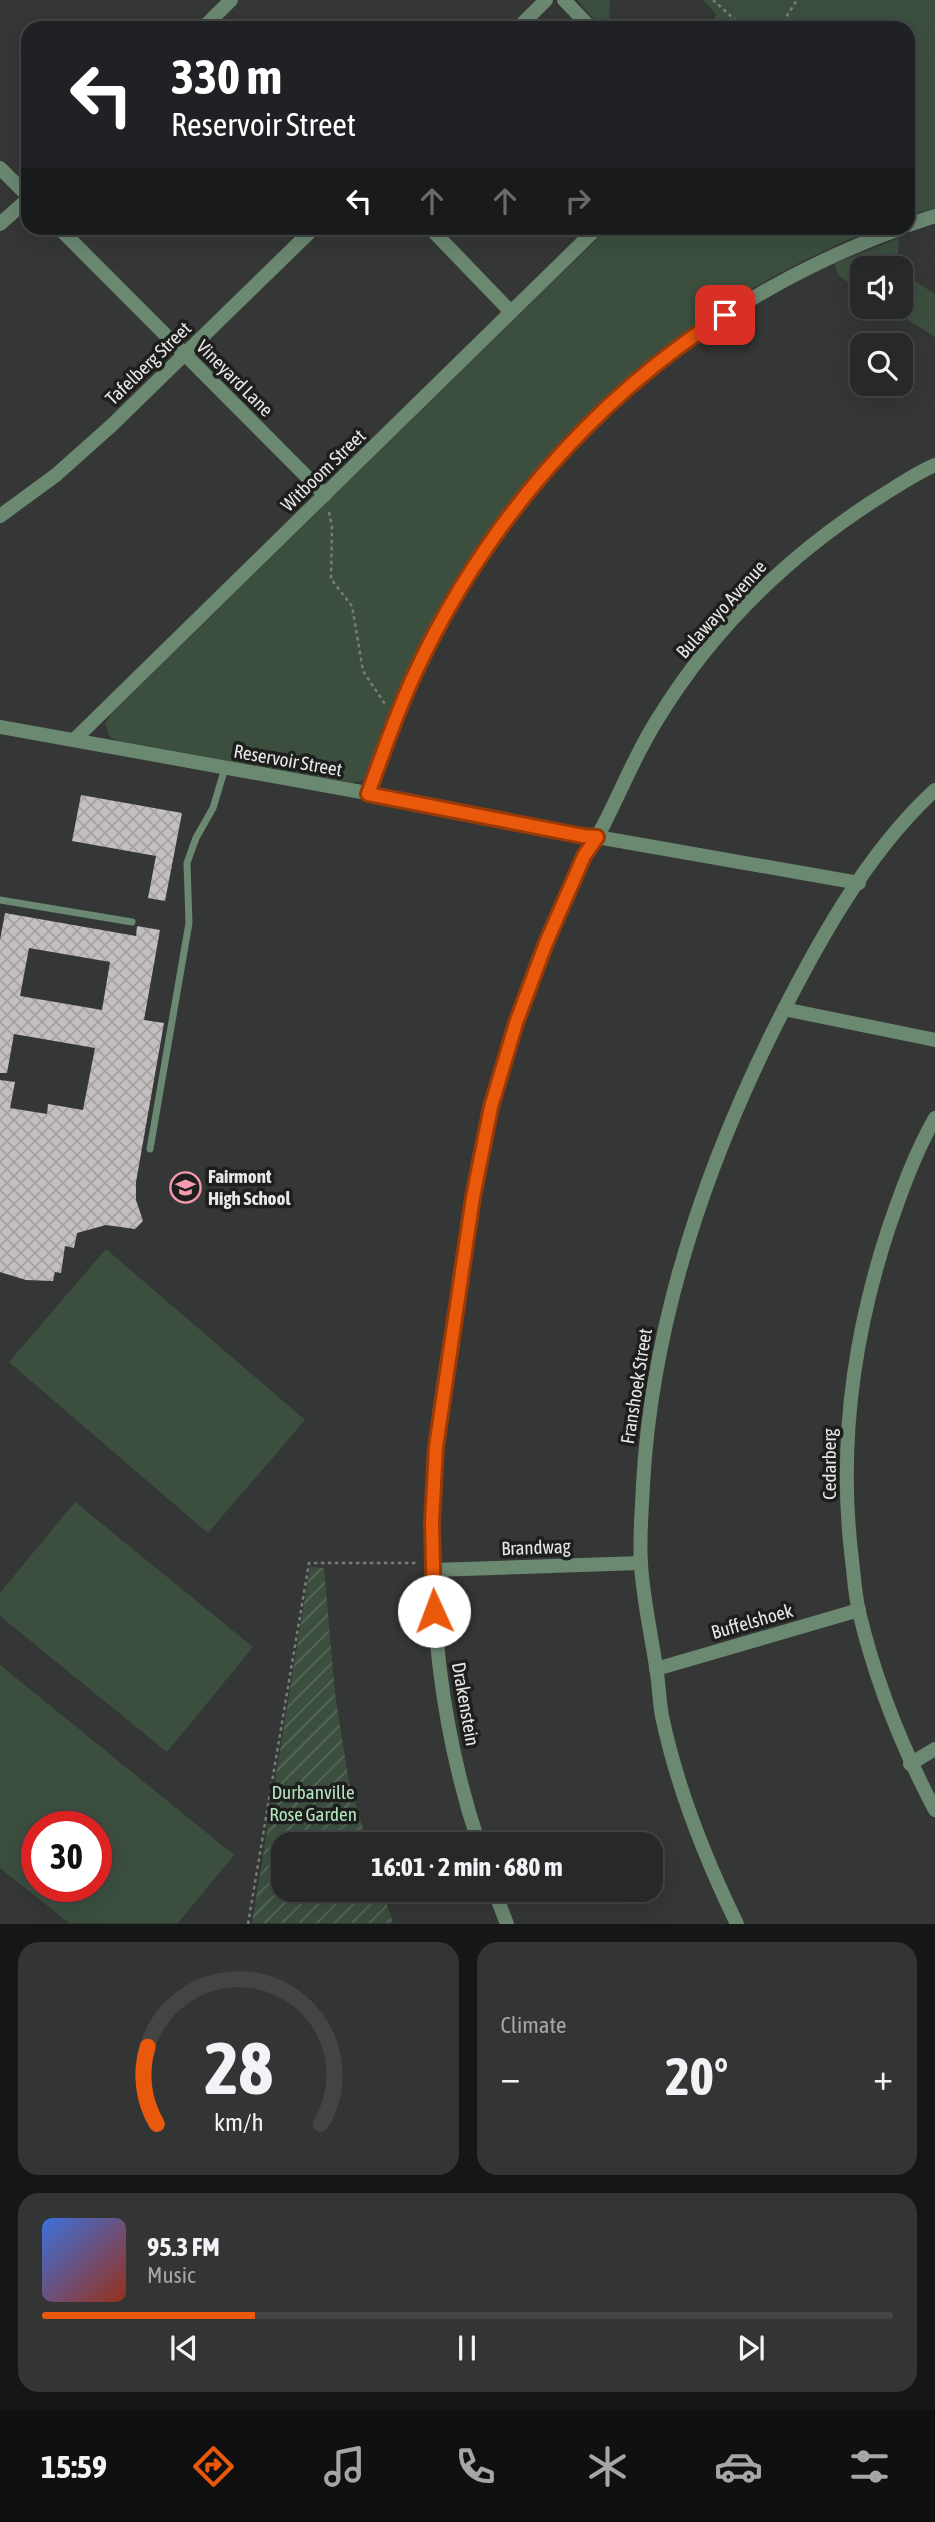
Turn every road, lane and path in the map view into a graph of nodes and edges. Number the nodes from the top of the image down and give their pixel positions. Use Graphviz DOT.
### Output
graph roads {
  1 [pos="231,0"];
  2 [pos="547,0"];
  3 [pos="564,0"];
  4 [pos="713,0"];
  5 [pos="797,0"];
  6 [pos="210,21"];
  7 [pos="525,21"];
  8 [pos="584,21"];
  9 [pos="736,21"];
  10 [pos="784,21"];
  11 [pos="0,168"];
  12 [pos="21,190"];
  13 [pos="21,204"];
  14 [pos="935,216"];
  15 [pos="915,223"];
  16 [pos="0,224"];
  17 [pos="67,235"];
  18 [pos="307,235"];
  19 [pos="442,235"];
  20 [pos="590,235"];
  21 [pos="885,235"];
  22 [pos="511,312"];
  23 [pos="184,355"];
  24 [pos="935,465"];
  25 [pos="325,495"];
  26 [pos="0,516"];
  27 [pos="395,720"];
  28 [pos="0,727"];
  29 [pos="75,739"];
  30 [pos="225,768"];
  31 [pos="935,790"];
  32 [pos="368,794"];
  33 [pos="597,837"];
  34 [pos="859,883"];
  35 [pos="0,900"];
  36 [pos="132,922"];
  37 [pos="784,1009"];
  38 [pos="935,1040"];
  39 [pos="935,1118"];
  40 [pos="150,1149"];
  41 [pos="640,1563"];
  42 [pos="433,1570"];
  43 [pos="859,1610"];
  44 [pos="656,1669"];
  45 [pos="935,1749"];
  46 [pos="911,1764"];
  47 [pos="935,1810"];
  48 [pos="476,1832"];
  49 [pos="499,1902"];
  50 [pos="248,1923"];
  51 [pos="507,1923"];
  52 [pos="737,1923"];
  1 -- 6 [label="street"];
  2 -- 7 [label="street"];
  3 -- 8 [label="street"];
  4 -- 9 [label="path"];
  5 -- 10 [label="path"];
  11 -- 12 [label="street"];
  13 -- 16 [label="street"];
  14 -- 15 [label="street"];
  17 -- 23 [label="street, Vineyard Lane"];
  18 -- 23 [label="street, Tafelberg Street"];
  19 -- 22 [label="street"];
  20 -- 22 [label="street, Witboom Street"];
  21 -- 27 [label="street"];
  22 -- 25 [label="street, Witboom Street"];
  23 -- 25 [label="street, Vineyard Lane"];
  23 -- 26 [label="street, Tafelberg Street"];
  24 -- 33 [label="street, Bulawayo Avenue"];
  25 -- 27 [label="path"];
  25 -- 29 [label="street, Witboom Street"];
  27 -- 32 [label="street"];
  28 -- 29 [label="street, Reservoir Street"];
  29 -- 30 [label="street, Reservoir Street"];
  30 -- 32 [label="street, Reservoir Street"];
  30 -- 40 [label="lane"];
  31 -- 34 [label="street, Franshoek Street"];
  32 -- 33 [label="street, Reservoir Street"];
  33 -- 34 [label="street, Reservoir Street"];
  33 -- 42 [label="street, Drakenstein"];
  34 -- 37 [label="street, Franshoek Street"];
  35 -- 36 [label="lane"];
  37 -- 38 [label="street"];
  37 -- 41 [label="street, Franshoek Street"];
  39 -- 43 [label="street, Cedarberg"];
  41 -- 42 [label="street, Brandwag"];
  41 -- 44 [label="street, Franshoek Street"];
  42 -- 48 [label="street, Drakenstein"];
  42 -- 50 [label="path"];
  43 -- 44 [label="street, Buffelshoek"];
  43 -- 46 [label="street, Cedarberg"];
  44 -- 52 [label="street, Franshoek Street"];
  45 -- 46 [label="street"];
  46 -- 47 [label="street, Cedarberg"];
  49 -- 51 [label="street"];
}
